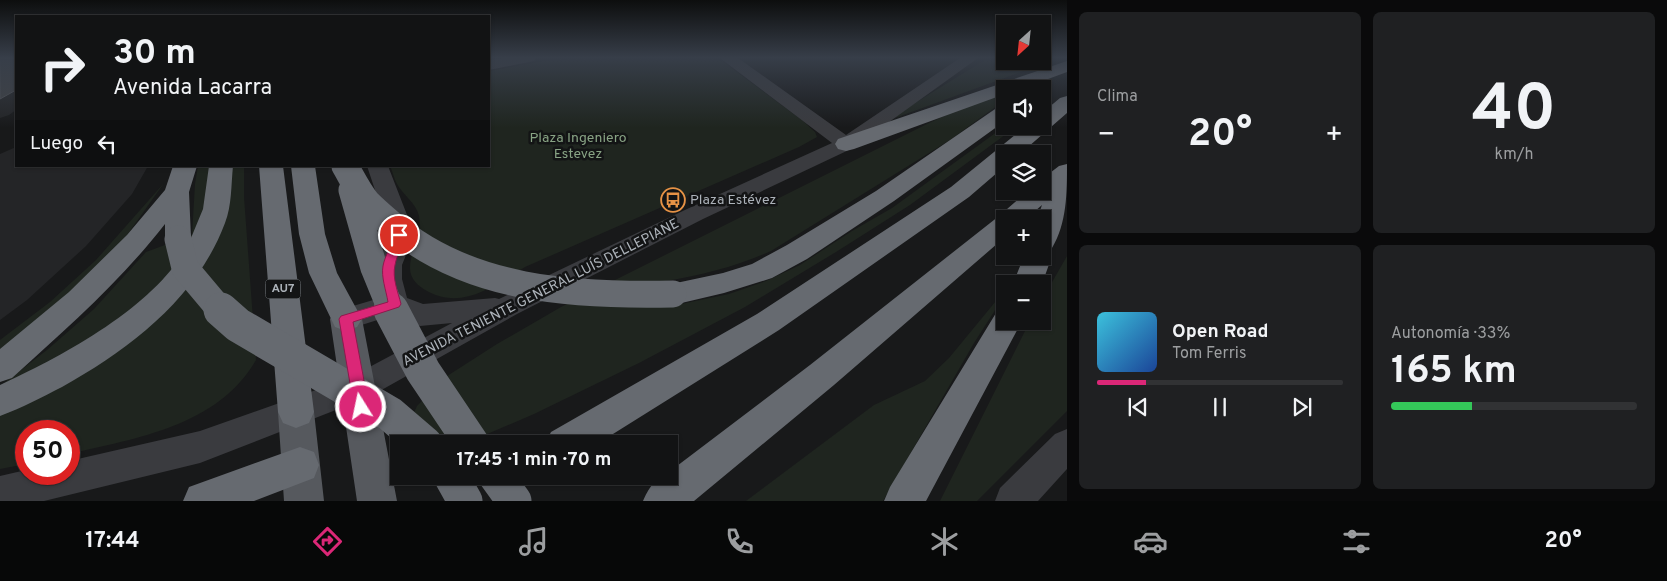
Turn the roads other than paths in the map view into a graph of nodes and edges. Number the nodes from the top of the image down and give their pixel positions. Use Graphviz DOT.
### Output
graph roads {
  1 [pos="760,81"];
  2 [pos="936,81"];
  3 [pos="1023,81"];
  4 [pos="1067,102"];
  5 [pos="1051,116"];
  6 [pos="996,117"];
  7 [pos="1028,135"];
  8 [pos="846,144"];
  9 [pos="1016,145"];
  10 [pos="996,162"];
  11 [pos="221,167"];
  12 [pos="271,167"];
  13 [pos="303,167"];
  14 [pos="345,167"];
  15 [pos="346,167"];
  16 [pos="377,167"];
  17 [pos="1066,172"];
  18 [pos="179,188"];
  19 [pos="1021,210"];
  20 [pos="1051,216"];
  21 [pos="996,230"];
  22 [pos="395,304"];
  23 [pos="507,307"];
  24 [pos="346,319"];
  25 [pos="1002,330"];
  26 [pos="0,368"];
  27 [pos="358,388"];
  28 [pos="0,401"];
  29 [pos="296,412"];
  30 [pos="414,435"];
  31 [pos="465,435"];
  32 [pos="579,435"];
  33 [pos="1067,445"];
  34 [pos="302,483"];
  35 [pos="456,485"];
  36 [pos="492,485"];
  37 [pos="502,485"];
  38 [pos="0,494"];
  39 [pos="203,501"];
  40 [pos="377,501"];
  41 [pos="464,501"];
  42 [pos="514,501"];
  43 [pos="663,501"];
  44 [pos="904,501"];
  45 [pos="1013,501"];
  1 -- 8 [label="street"];
  2 -- 8 [label="street, AVENIDA TENIENTE GENERAL LUÍS DELLEPIANE"];
  3 -- 8 [label="highway"];
  4 -- 5 [label="highway"];
  6 -- 15 [label="highway, bridge"];
  7 -- 9 [label="highway"];
  8 -- 23 [label="street, AVENIDA TENIENTE GENERAL LUÍS DELLEPIANE"];
  10 -- 32 [label="highway"];
  11 -- 28 [label="highway"];
  12 -- 29 [label="highway, AU7"];
  13 -- 24 [label="highway"];
  14 -- 31 [label="highway, bridge"];
  16 -- 22 [label="street"];
  17 -- 19 [label="highway"];
  17 -- 20 [label="highway"];
  18 -- 26 [label="highway"];
  18 -- 30 [label="highway, bridge"];
  21 -- 43 [label="highway"];
  22 -- 23 [label="street"];
  22 -- 24 [label="street"];
  23 -- 27 [label="street, AVENIDA TENIENTE GENERAL LUÍS DELLEPIANE"];
  24 -- 27 [label="main road"];
  25 -- 44 [label="highway"];
  27 -- 29 [label="street, AVENIDA TENIENTE GENERAL LUÍS DELLEPIANE"];
  27 -- 40 [label="main road"];
  29 -- 34 [label="main road"];
  29 -- 38 [label="street, AVENIDA TENIENTE GENERAL LUÍS DELLEPIANE"];
  33 -- 45 [label="street"];
  34 -- 39 [label="highway"];
  35 -- 41 [label="highway, bridge"];
  36 -- 41 [label="highway, bridge"];
  37 -- 42 [label="highway, bridge"];
}
